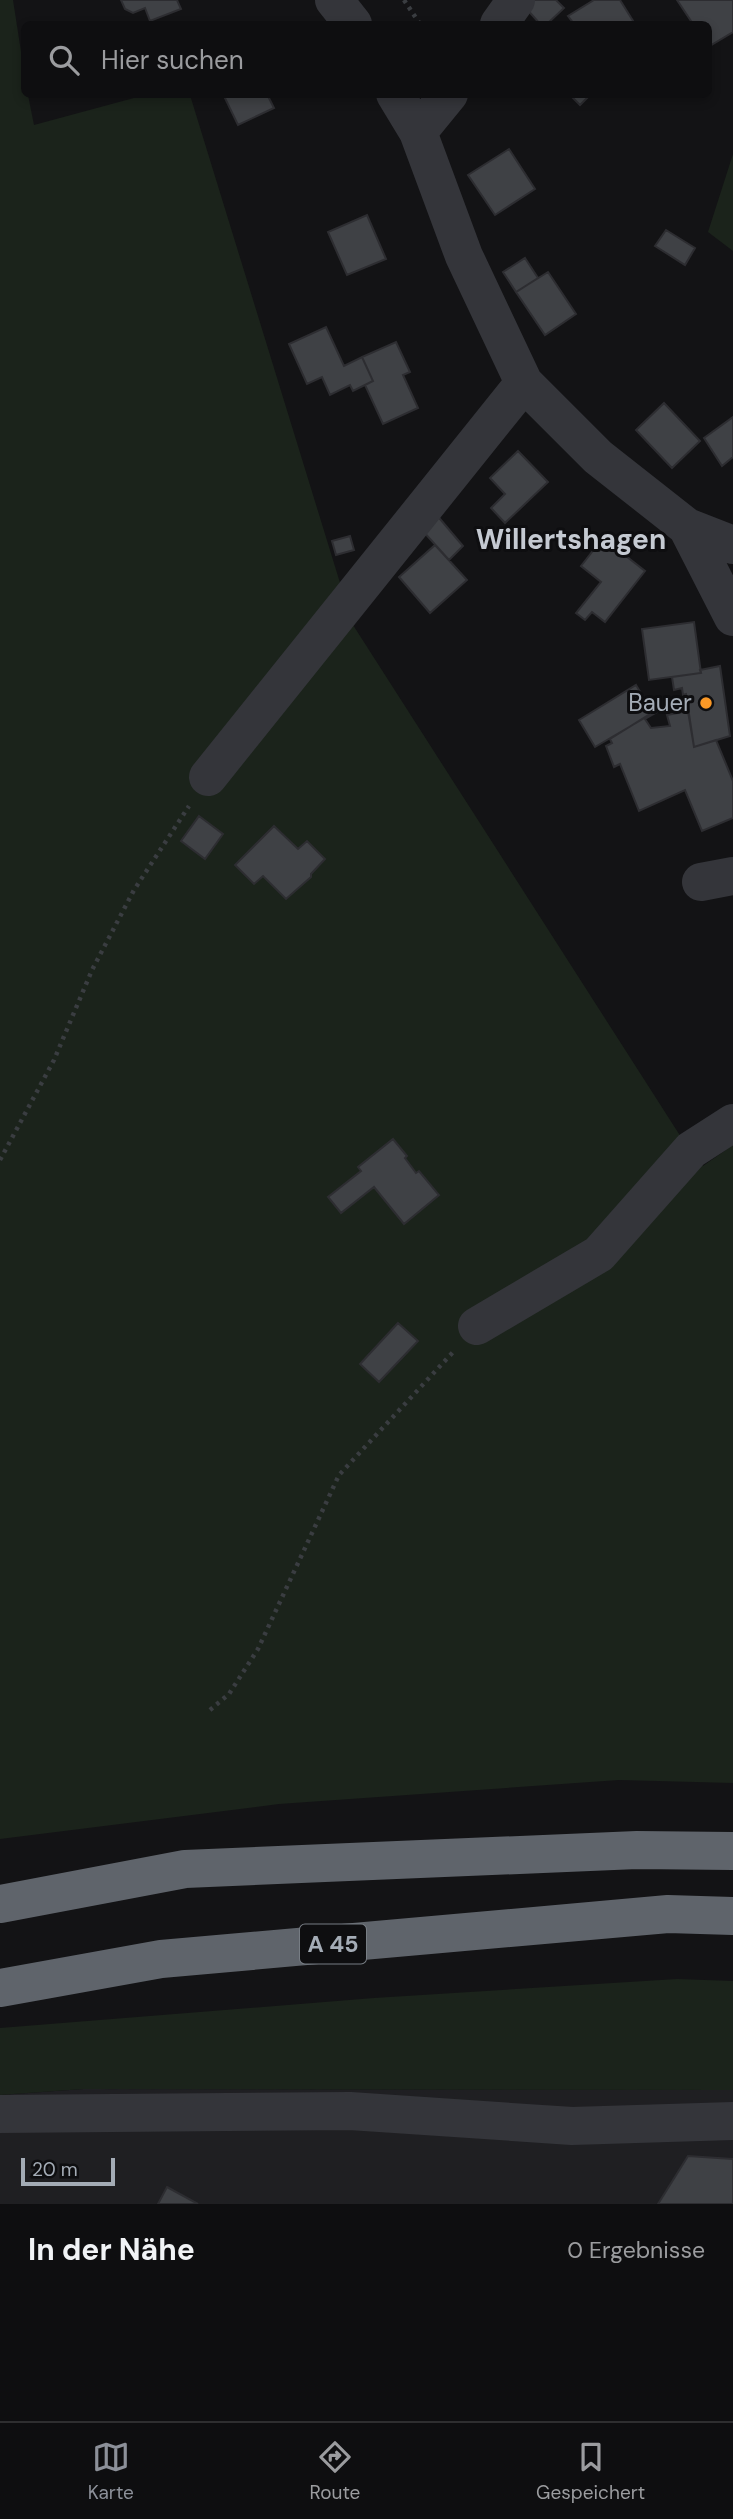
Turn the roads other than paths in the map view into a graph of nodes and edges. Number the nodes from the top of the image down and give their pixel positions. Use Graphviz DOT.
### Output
graph roads {
  1 [pos="334,0"];
  2 [pos="516,0"];
  3 [pos="351,21"];
  4 [pos="501,21"];
  5 [pos="398,98"];
  6 [pos="446,98"];
  7 [pos="418,132"];
  8 [pos="524,383"];
  9 [pos="687,527"];
  10 [pos="733,545"];
  11 [pos="733,617"];
  12 [pos="208,777"];
  13 [pos="733,1123"];
  14 [pos="477,1326"];
  15 [pos="733,1851"];
  16 [pos="0,1904"];
  17 [pos="733,1916"];
  18 [pos="0,1988"];
  19 [pos="0,2114"];
  20 [pos="733,2121"];
  1 -- 3 [label="street"];
  2 -- 4 [label="street"];
  5 -- 7 [label="street"];
  6 -- 7 [label="street"];
  7 -- 8 [label="street"];
  8 -- 9 [label="street"];
  8 -- 12 [label="street"];
  9 -- 10 [label="street"];
  9 -- 11 [label="street"];
  13 -- 14 [label="street"];
  15 -- 16 [label="highway"];
  17 -- 18 [label="highway, A 45"];
  19 -- 20 [label="street"];
}
